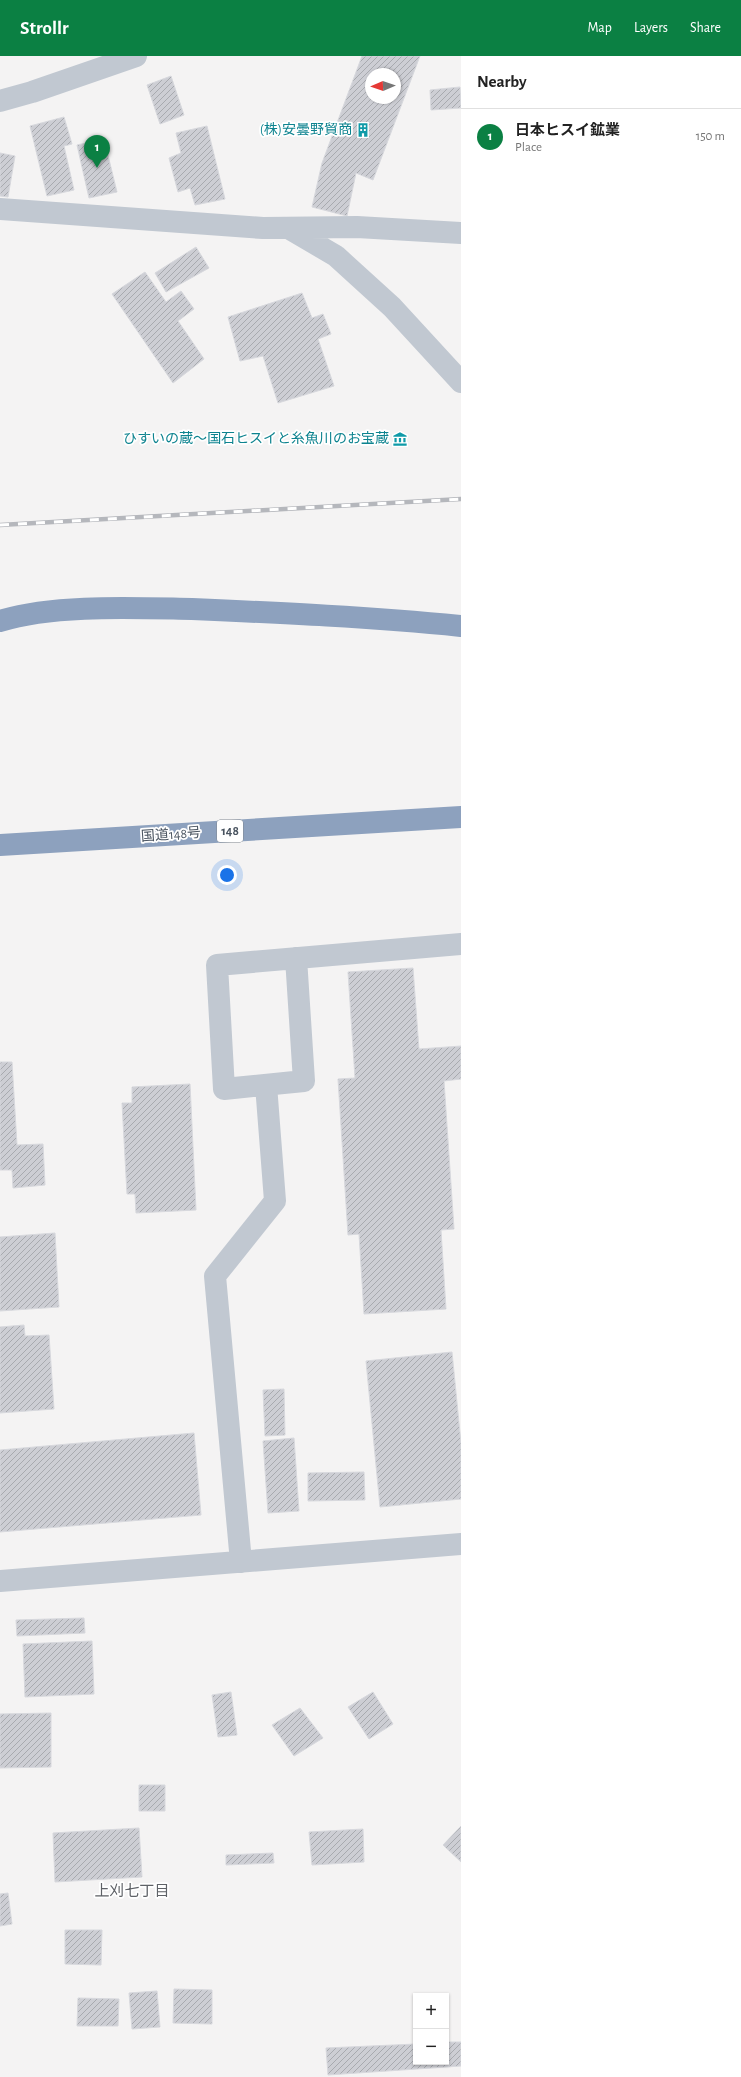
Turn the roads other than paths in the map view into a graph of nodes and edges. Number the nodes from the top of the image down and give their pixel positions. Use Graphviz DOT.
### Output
graph roads {
  1 [pos="136,56"];
  2 [pos="0,101"];
  3 [pos="0,209"];
  4 [pos="290,229"];
  5 [pos="461,233"];
  6 [pos="461,382"];
  7 [pos="0,621"];
  8 [pos="461,626"];
  9 [pos="461,817"];
  10 [pos="0,845"];
  11 [pos="461,944"];
  12 [pos="296,958"];
  13 [pos="266,1085"];
  14 [pos="461,1544"];
  15 [pos="242,1562"];
  16 [pos="0,1581"];
  1 -- 2 [label="street"];
  3 -- 4 [label="street"];
  4 -- 5 [label="street"];
  4 -- 6 [label="street"];
  7 -- 8 [label="highway"];
  9 -- 10 [label="highway, 国道148号 / 148"];
  11 -- 12 [label="street"];
  12 -- 13 [label="street"];
  12 -- 13 [label="street"];
  13 -- 15 [label="street"];
  14 -- 15 [label="street"];
  15 -- 16 [label="street"];
}
